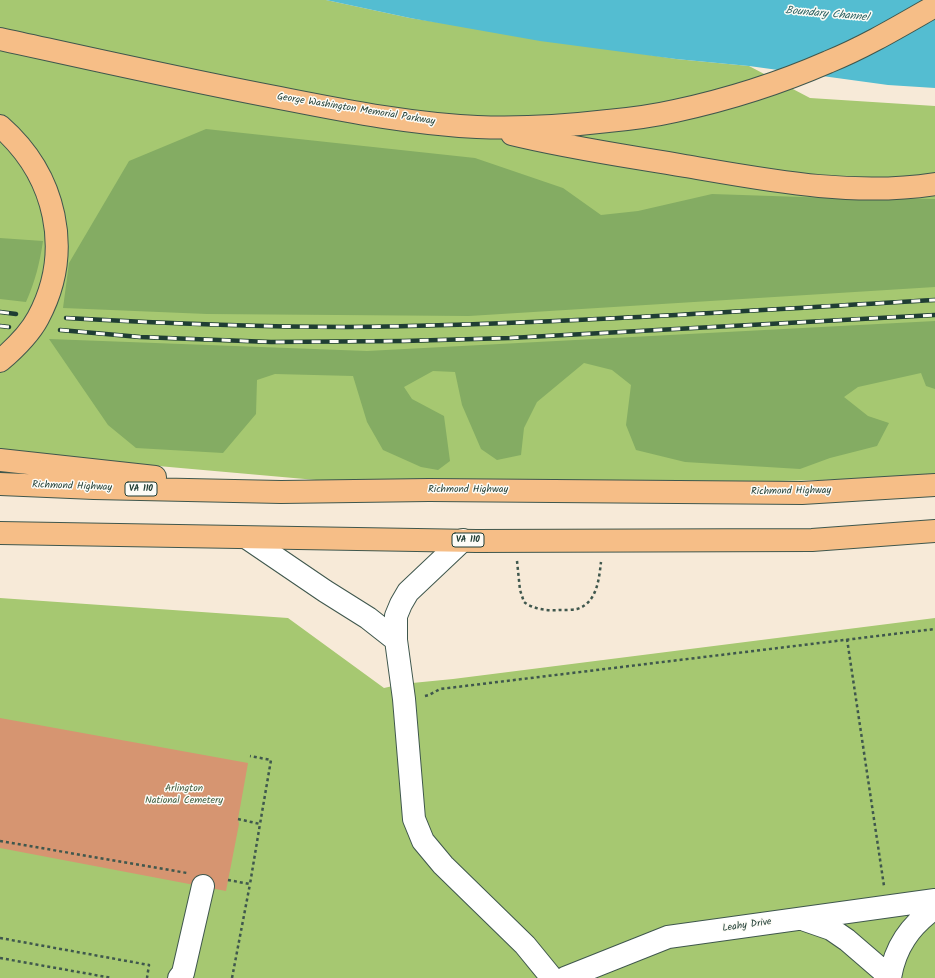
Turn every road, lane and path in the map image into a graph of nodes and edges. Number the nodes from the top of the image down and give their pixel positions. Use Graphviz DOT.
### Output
graph roads {
  1 [pos="935,6"];
  2 [pos="0,39"];
  3 [pos="0,126"];
  4 [pos="477,126"];
  5 [pos="935,184"];
  6 [pos="0,361"];
  7 [pos="0,460"];
  8 [pos="0,484"];
  9 [pos="935,485"];
  10 [pos="281,492"];
  11 [pos="935,531"];
  12 [pos="0,533"];
  13 [pos="248,538"];
  14 [pos="464,540"];
  15 [pos="515,541"];
  16 [pos="603,541"];
  17 [pos="935,628"];
  18 [pos="848,639"];
  19 [pos="396,640"];
  20 [pos="404,699"];
  21 [pos="250,756"];
  22 [pos="238,819"];
  23 [pos="260,824"];
  24 [pos="0,841"];
  25 [pos="198,880"];
  26 [pos="228,880"];
  27 [pos="250,884"];
  28 [pos="935,900"];
  29 [pos="887,908"];
  30 [pos="935,908"];
  31 [pos="800,918"];
  32 [pos="0,938"];
  33 [pos="0,958"];
  34 [pos="890,977"];
  35 [pos="112,978"];
  36 [pos="147,978"];
  37 [pos="179,978"];
  38 [pos="232,978"];
  39 [pos="552,978"];
  40 [pos="565,978"];
  1 -- 4 [label="highway, George Washington Memorial Parkway"];
  2 -- 4 [label="highway, George Washington Memorial Parkway"];
  3 -- 6 [label="highway"];
  4 -- 5 [label="highway"];
  7 -- 10 [label="highway"];
  8 -- 10 [label="highway, Richmond Highway / VA 110"];
  9 -- 10 [label="highway, Richmond Highway / VA 110"];
  11 -- 16 [label="highway, VA 110"];
  12 -- 13 [label="highway, VA 110"];
  13 -- 14 [label="highway, VA 110"];
  13 -- 19 [label="lane"];
  14 -- 15 [label="highway, VA 110"];
  14 -- 19 [label="lane"];
  15 -- 16 [label="highway, VA 110"];
  15 -- 16 [label="path"];
  17 -- 18 [label="path"];
  18 -- 20 [label="path"];
  18 -- 29 [label="path"];
  19 -- 20 [label="lane"];
  20 -- 39 [label="lane"];
  21 -- 23 [label="path"];
  22 -- 23 [label="path"];
  23 -- 27 [label="path"];
  24 -- 25 [label="path"];
  25 -- 37 [label="lane"];
  26 -- 27 [label="path"];
  27 -- 38 [label="path"];
  28 -- 29 [label="lane, Leahy Drive"];
  29 -- 31 [label="lane, Leahy Drive"];
  30 -- 34 [label="lane"];
  31 -- 34 [label="lane"];
  31 -- 40 [label="lane, Leahy Drive"];
  32 -- 36 [label="path"];
  33 -- 35 [label="path"];
}
